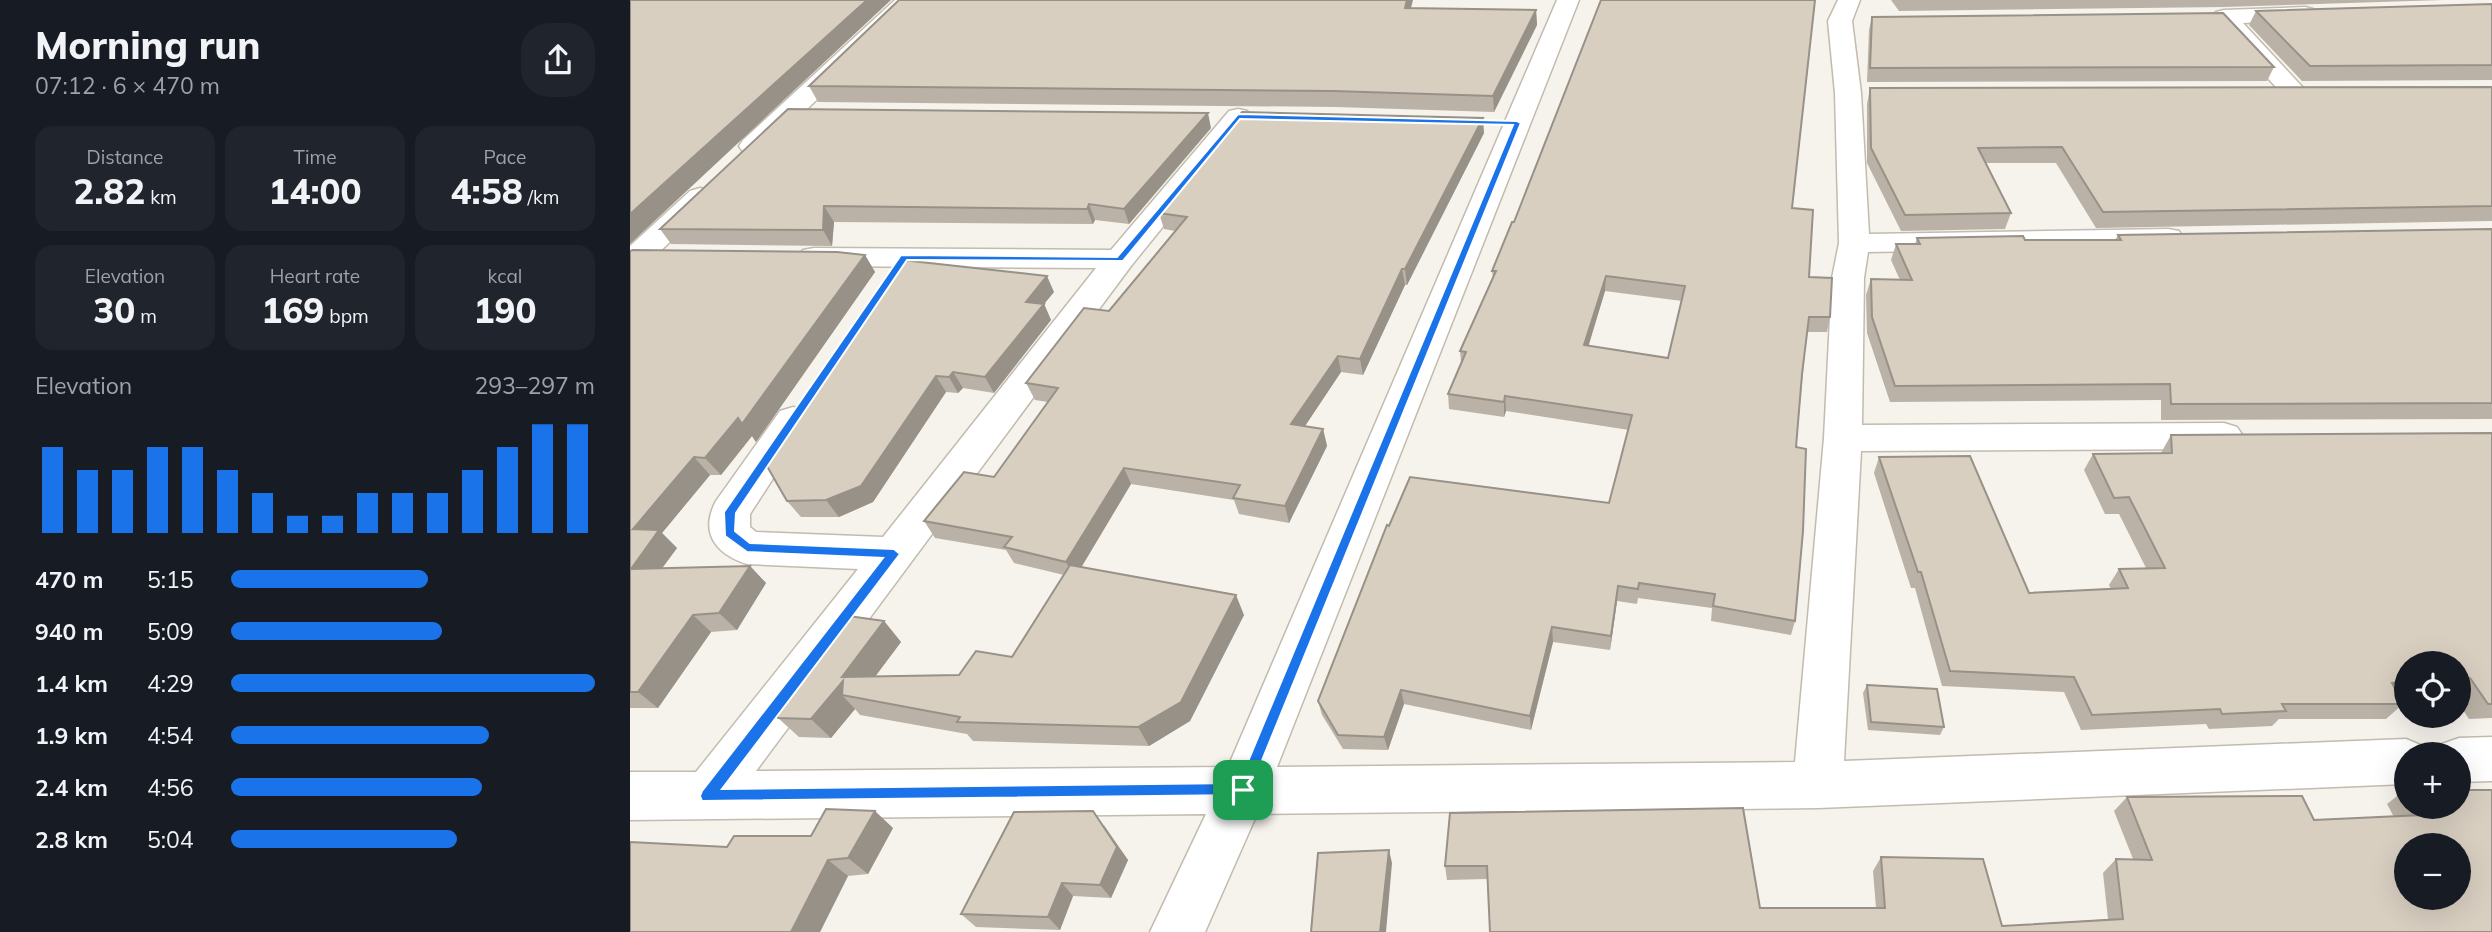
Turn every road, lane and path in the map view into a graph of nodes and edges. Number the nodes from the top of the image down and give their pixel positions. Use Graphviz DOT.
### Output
graph roads {
  1 [pos="908,0"];
  2 [pos="1568,0"];
  3 [pos="2331,13"];
  4 [pos="1852,14"];
  5 [pos="2224,17"];
  6 [pos="2197,18"];
  7 [pos="2266,92"];
  8 [pos="2294,92"];
  9 [pos="2321,92"];
  10 [pos="789,113"];
  11 [pos="830,113"];
  12 [pos="1237,117"];
  13 [pos="738,161"];
  14 [pos="718,180"];
  15 [pos="2201,238"];
  16 [pos="1854,243"];
  17 [pos="677,257"];
  18 [pos="784,257"];
  19 [pos="905,257"];
  20 [pos="632,259"];
  21 [pos="1120,259"];
  22 [pos="882,291"];
  23 [pos="814,390"];
  24 [pos="2257,435"];
  25 [pos="1843,438"];
  26 [pos="894,554"];
  27 [pos="2492,759"];
  28 [pos="2471,760"];
  29 [pos="2394,762"];
  30 [pos="1818,785"];
  31 [pos="1243,790"];
  32 [pos="630,796"];
  33 [pos="708,796"];
  34 [pos="1177,932"];
  1 -- 10 [label="street"];
  2 -- 31 [label="street"];
  3 -- 5 [label="street"];
  4 -- 16 [label="street"];
  5 -- 6 [label="street"];
  5 -- 8 [label="street"];
  7 -- 8 [label="street"];
  8 -- 9 [label="street"];
  10 -- 11 [label="street"];
  10 -- 13 [label="street"];
  12 -- 21 [label="street"];
  14 -- 20 [label="street"];
  15 -- 16 [label="street"];
  16 -- 25 [label="street"];
  17 -- 20 [label="street"];
  18 -- 19 [label="street"];
  19 -- 21 [label="street"];
  19 -- 22 [label="street"];
  21 -- 26 [label="street"];
  23 -- 26 [label="street"];
  24 -- 25 [label="street"];
  25 -- 30 [label="street"];
  26 -- 33 [label="street"];
  27 -- 28 [label="street"];
  29 -- 30 [label="street"];
  30 -- 31 [label="street"];
  31 -- 33 [label="street"];
  31 -- 34 [label="street"];
  32 -- 33 [label="street"];
}
